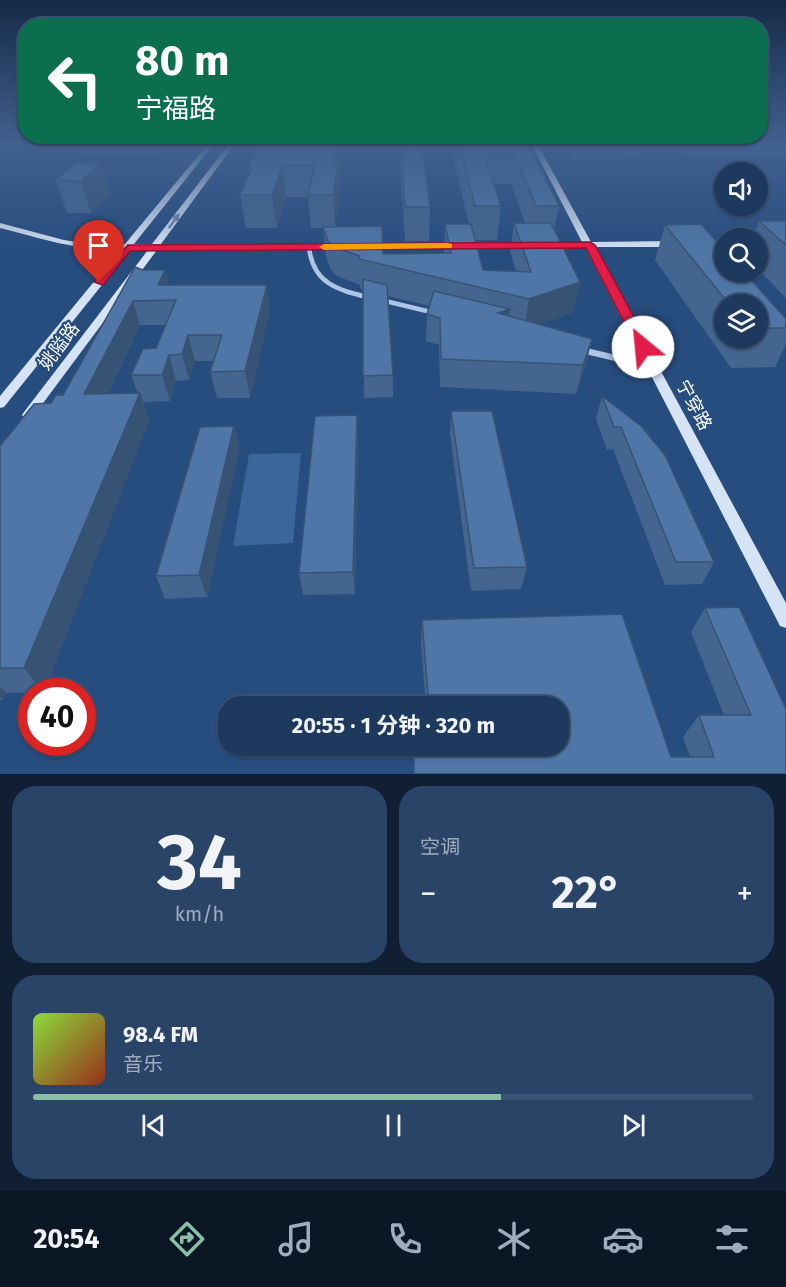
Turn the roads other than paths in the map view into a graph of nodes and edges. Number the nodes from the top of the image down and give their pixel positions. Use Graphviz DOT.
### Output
graph roads {
  1 [pos="181,181"];
  2 [pos="204,181"];
  3 [pos="555,181"];
  4 [pos="0,225"];
  5 [pos="714,243"];
  6 [pos="680,244"];
  7 [pos="691,244"];
  8 [pos="590,245"];
  9 [pos="309,247"];
  10 [pos="128,248"];
  11 [pos="154,248"];
  12 [pos="439,314"];
  13 [pos="575,348"];
  14 [pos="654,367"];
  15 [pos="0,404"];
  16 [pos="21,424"];
  17 [pos="786,620"];
  1 -- 10 [label="street, 姚隘路"];
  11 -- 2 [label="street, 姚隘路, one-way"];
  3 -- 8 [label="street, 宁穿路"];
  4 -- 10 [label="street"];
  5 -- 7 [label="street"];
  6 -- 8 [label="street"];
  8 -- 9 [label="street"];
  8 -- 14 [label="street, 宁穿路"];
  9 -- 11 [label="street"];
  9 -- 12 [label="street"];
  10 -- 11 [label="street"];
  10 -- 15 [label="street, 姚隘路"];
  11 -- 16 [label="street, 姚隘路"];
  13 -- 14 [label="street"];
  14 -- 17 [label="street, 宁穿路"];
}
